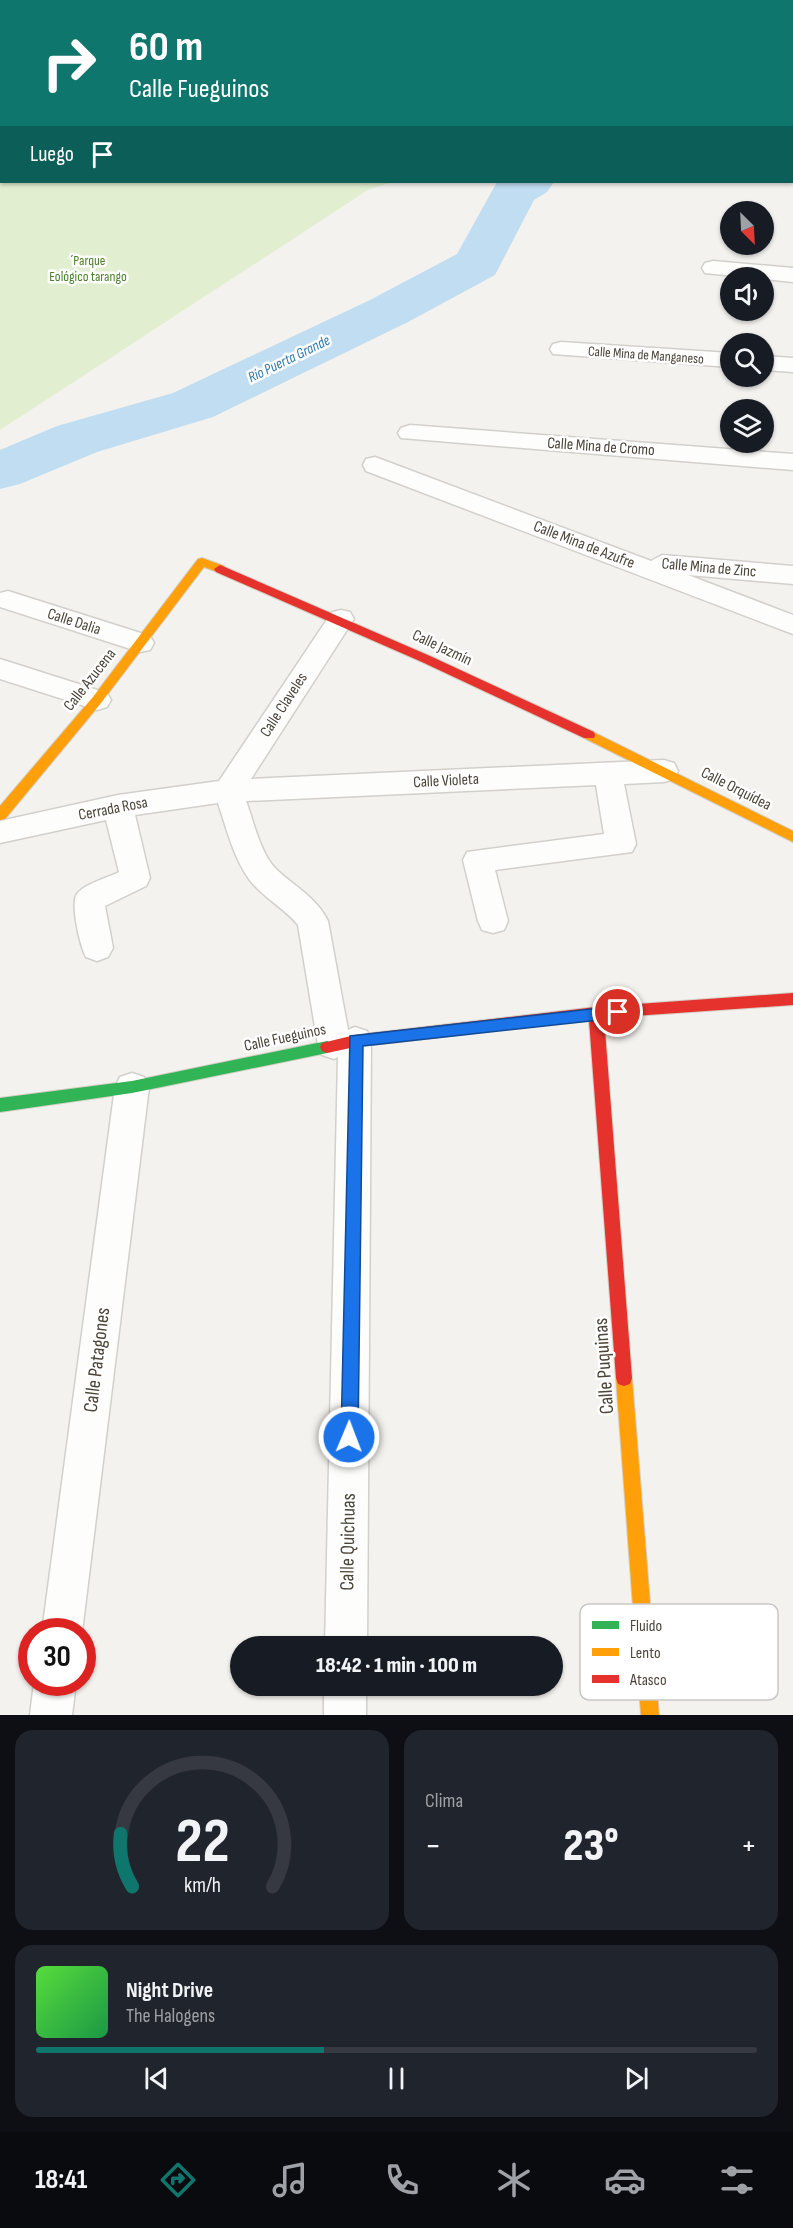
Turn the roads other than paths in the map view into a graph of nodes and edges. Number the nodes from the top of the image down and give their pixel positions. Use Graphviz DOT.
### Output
graph roads {
  1 [pos="713,268"];
  2 [pos="793,275"];
  3 [pos="561,349"];
  4 [pos="720,359"];
  5 [pos="774,363"];
  6 [pos="793,364"];
  7 [pos="410,433"];
  8 [pos="793,462"];
  9 [pos="375,465"];
  10 [pos="626,561"];
  11 [pos="201,562"];
  12 [pos="793,575"];
  13 [pos="8,600"];
  14 [pos="341,619"];
  15 [pos="793,625"];
  16 [pos="141,643"];
  17 [pos="0,669"];
  18 [pos="98,700"];
  19 [pos="664,771"];
  20 [pos="608,773"];
  21 [pos="228,791"];
  22 [pos="118,806"];
  23 [pos="0,815"];
  24 [pos="0,832"];
  25 [pos="793,837"];
  26 [pos="494,921"];
  27 [pos="97,948"];
  28 [pos="793,999"];
  29 [pos="596,1013"];
  30 [pos="344,1043"];
  31 [pos="132,1087"];
  32 [pos="0,1105"];
  33 [pos="641,1604"];
  34 [pos="64,1618"];
  35 [pos="346,1636"];
  36 [pos="53,1696"];
  37 [pos="345,1696"];
  38 [pos="649,1700"];
  39 [pos="51,1715"];
  40 [pos="345,1715"];
  41 [pos="650,1715"];
  1 -- 2 [label="street"];
  3 -- 4 [label="street, Calle Mina de Manganeso"];
  5 -- 6 [label="street"];
  7 -- 8 [label="street, Calle Mina de Cromo"];
  9 -- 10 [label="street, Calle Mina de Azufre"];
  10 -- 12 [label="street, Calle Mina de Zinc"];
  10 -- 15 [label="street, Calle Mina de Azufre"];
  11 -- 14 [label="street, Calle Jazmín"];
  11 -- 16 [label="street, Calle Azucena"];
  13 -- 16 [label="street, Calle Dalia"];
  14 -- 19 [label="street, Calle Jazmín"];
  14 -- 21 [label="street, Calle Claveles"];
  16 -- 18 [label="street, Calle Azucena"];
  17 -- 18 [label="street"];
  18 -- 23 [label="street, Calle Azucena"];
  19 -- 20 [label="street, Calle Violeta"];
  19 -- 25 [label="street, Calle Orquídea"];
  20 -- 21 [label="street, Calle Violeta"];
  20 -- 26 [label="street"];
  21 -- 22 [label="street, Cerrada Rosa"];
  21 -- 30 [label="street, Calle Quichuas"];
  22 -- 24 [label="street, Cerrada Rosa"];
  22 -- 27 [label="street"];
  28 -- 29 [label="street, Calle Fueguinos"];
  29 -- 30 [label="street, Calle Fueguinos"];
  29 -- 33 [label="street, Calle Puquinas"];
  30 -- 31 [label="street, Calle Fueguinos"];
  30 -- 35 [label="street, Calle Quichuas"];
  31 -- 32 [label="street, Calle Fueguinos"];
  31 -- 34 [label="street, Calle Patagones"];
  36 -- 39 [label="street"];
  37 -- 40 [label="street"];
  38 -- 41 [label="street, Calle Puquinas"];
}
